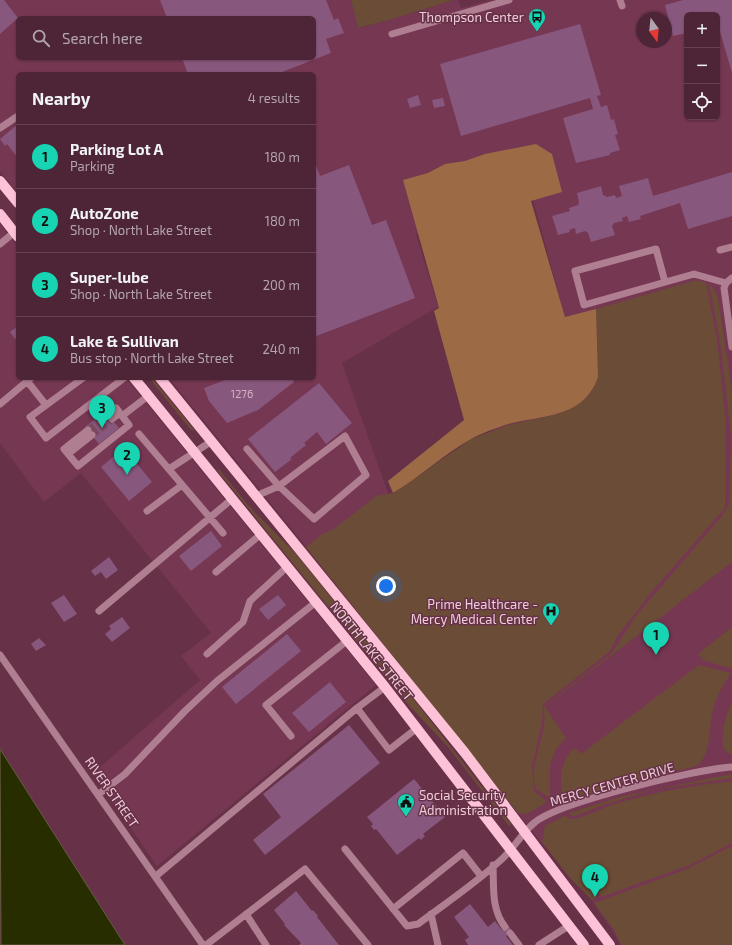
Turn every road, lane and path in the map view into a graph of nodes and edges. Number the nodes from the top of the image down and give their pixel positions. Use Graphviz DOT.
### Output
graph roads {
  1 [pos="509,0"];
  2 [pos="392,34"];
  3 [pos="16,117"];
  4 [pos="0,128"];
  5 [pos="0,181"];
  6 [pos="16,201"];
  7 [pos="0,214"];
  8 [pos="16,232"];
  9 [pos="16,234"];
  10 [pos="0,244"];
  11 [pos="732,246"];
  12 [pos="720,250"];
  13 [pos="732,278"];
  14 [pos="665,282"];
  15 [pos="726,283"];
  16 [pos="732,346"];
  17 [pos="29,380"];
  18 [pos="80,380"];
  19 [pos="121,380"];
  20 [pos="136,380"];
  21 [pos="162,380"];
  22 [pos="148,396"];
  23 [pos="0,404"];
  24 [pos="46,405"];
  25 [pos="121,415"];
  26 [pos="110,417"];
  27 [pos="90,432"];
  28 [pos="139,434"];
  29 [pos="212,442"];
  30 [pos="247,449"];
  31 [pos="195,452"];
  32 [pos="169,469"];
  33 [pos="182,485"];
  34 [pos="278,486"];
  35 [pos="256,496"];
  36 [pos="232,500"];
  37 [pos="147,512"];
  38 [pos="209,518"];
  39 [pos="223,533"];
  40 [pos="261,534"];
  41 [pos="287,567"];
  42 [pos="216,572"];
  43 [pos="316,602"];
  44 [pos="99,611"];
  45 [pos="348,640"];
  46 [pos="207,654"];
  47 [pos="0,655"];
  48 [pos="385,687"];
  49 [pos="357,708"];
  50 [pos="418,728"];
  51 [pos="291,736"];
  52 [pos="732,767"];
  53 [pos="98,794"];
  54 [pos="525,833"];
  55 [pos="512,848"];
  56 [pos="345,849"];
  57 [pos="493,865"];
  58 [pos="156,876"];
  59 [pos="481,876"];
  60 [pos="392,908"];
  61 [pos="246,914"];
  62 [pos="431,914"];
  63 [pos="570,925"];
  64 [pos="204,945"];
  65 [pos="266,945"];
  66 [pos="368,945"];
  67 [pos="438,945"];
  68 [pos="519,945"];
  69 [pos="539,945"];
  70 [pos="584,945"];
  71 [pos="610,945"];
  1 -- 2 [label="street"];
  3 -- 4 [label="street"];
  5 -- 6 [label="main road"];
  7 -- 8 [label="main road"];
  9 -- 10 [label="street"];
  11 -- 12 [label="street"];
  13 -- 15 [label="street"];
  14 -- 14 [label="street"];
  14 -- 15 [label="street"];
  15 -- 16 [label="street"];
  17 -- 23 [label="street"];
  17 -- 24 [label="street"];
  18 -- 24 [label="street"];
  19 -- 24 [label="street"];
  20 -- 22 [label="main road, NORTH LAKE STREET"];
  21 -- 29 [label="main road, NORTH LAKE STREET"];
  22 -- 25 [label="street"];
  22 -- 31 [label="main road, NORTH LAKE STREET"];
  25 -- 26 [label="street"];
  25 -- 27 [label="street"];
  28 -- 32 [label="street"];
  29 -- 31 [label="street"];
  29 -- 35 [label="main road, NORTH LAKE STREET"];
  30 -- 34 [label="street"];
  31 -- 32 [label="street"];
  31 -- 36 [label="main road, NORTH LAKE STREET"];
  32 -- 33 [label="street"];
  33 -- 37 [label="street"];
  33 -- 38 [label="street"];
  34 -- 34 [label="street"];
  34 -- 35 [label="street"];
  35 -- 54 [label="main road, NORTH LAKE STREET"];
  36 -- 38 [label="street"];
  36 -- 40 [label="main road, NORTH LAKE STREET"];
  38 -- 39 [label="street"];
  38 -- 44 [label="street"];
  40 -- 41 [label="main road, NORTH LAKE STREET"];
  40 -- 42 [label="street"];
  41 -- 43 [label="main road, NORTH LAKE STREET"];
  41 -- 46 [label="street"];
  43 -- 45 [label="main road, NORTH LAKE STREET"];
  43 -- 53 [label="street"];
  45 -- 48 [label="main road, NORTH LAKE STREET"];
  45 -- 51 [label="street"];
  47 -- 53 [label="street, RIVER STREET"];
  48 -- 49 [label="street"];
  48 -- 50 [label="main road, NORTH LAKE STREET"];
  49 -- 50 [label="street"];
  49 -- 58 [label="street"];
  50 -- 55 [label="main road, NORTH LAKE STREET"];
  52 -- 54 [label="street, MERCY CENTER DRIVE"];
  53 -- 58 [label="street, RIVER STREET"];
  54 -- 55 [label="street, MERCY CENTER DRIVE"];
  54 -- 71 [label="main road, NORTH LAKE STREET"];
  55 -- 57 [label="street, MERCY CENTER DRIVE"];
  55 -- 63 [label="main road, NORTH LAKE STREET"];
  56 -- 60 [label="street"];
  57 -- 59 [label="street, MERCY CENTER DRIVE"];
  57 -- 68 [label="street"];
  58 -- 64 [label="street, RIVER STREET"];
  59 -- 60 [label="street"];
  59 -- 62 [label="street, MERCY CENTER DRIVE"];
  60 -- 62 [label="street, MERCY CENTER DRIVE"];
  61 -- 64 [label="street"];
  61 -- 65 [label="street"];
  61 -- 66 [label="street"];
  62 -- 67 [label="street"];
  63 -- 69 [label="street"];
  63 -- 70 [label="main road, NORTH LAKE STREET"];
}
